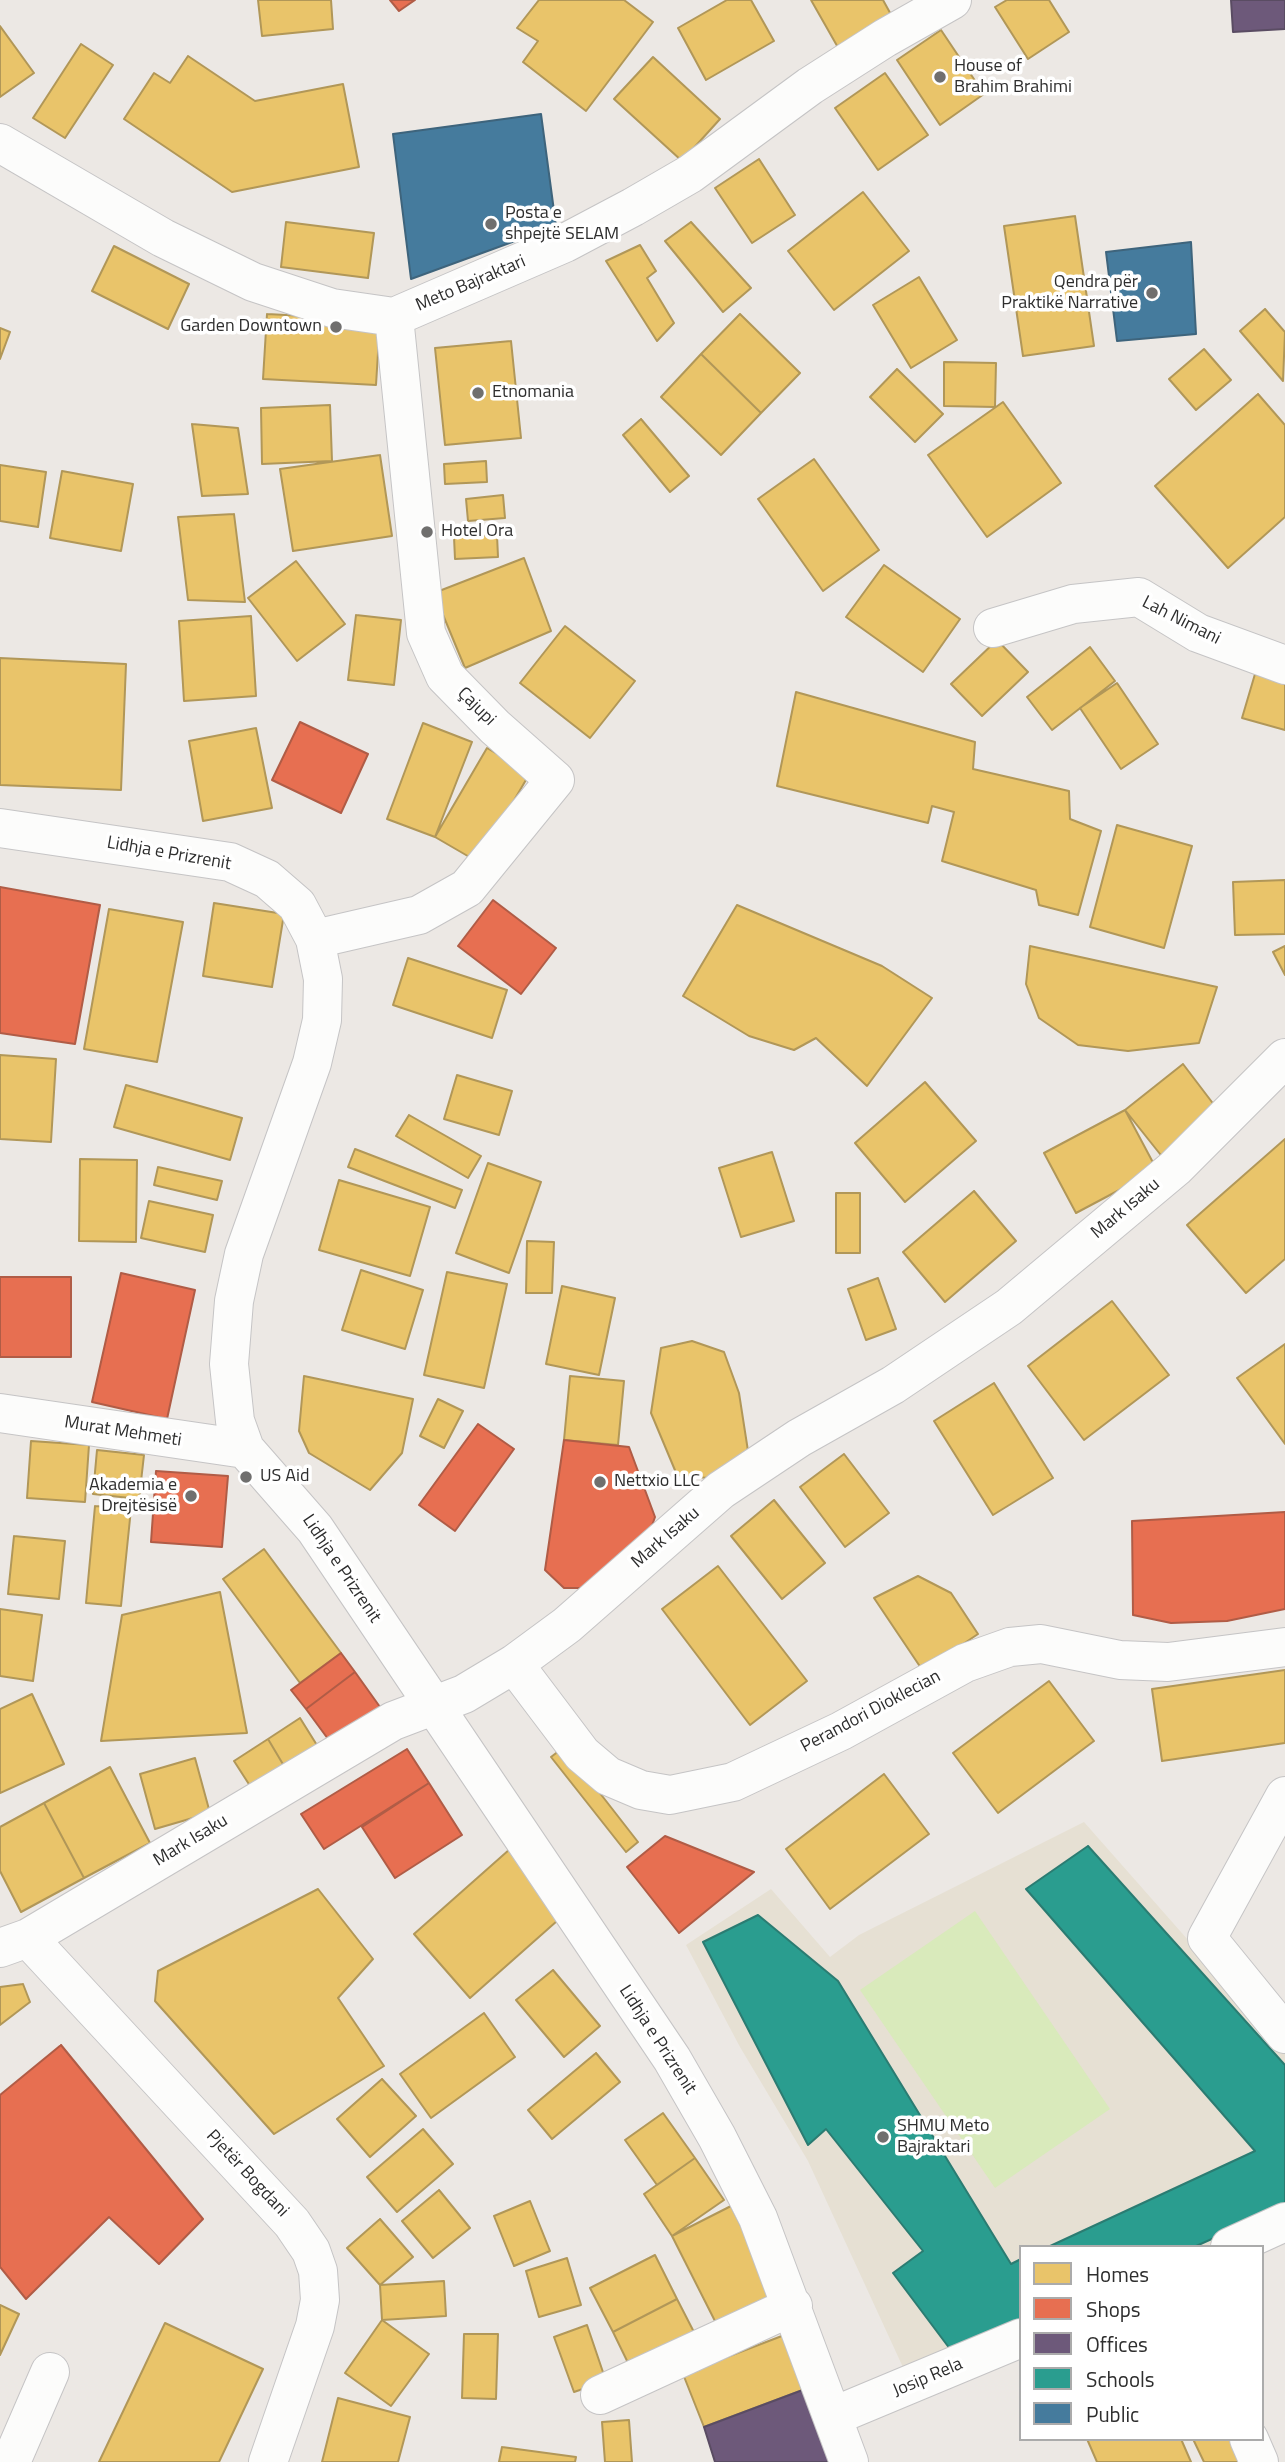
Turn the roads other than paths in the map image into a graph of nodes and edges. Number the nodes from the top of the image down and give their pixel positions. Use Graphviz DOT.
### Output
graph roads {
  1 [pos="952,0"];
  2 [pos="0,143"];
  3 [pos="394,317"];
  4 [pos="993,628"];
  5 [pos="1285,664"];
  6 [pos="0,828"];
  7 [pos="315,939"];
  8 [pos="1285,1058"];
  9 [pos="0,1413"];
  10 [pos="246,1449"];
  11 [pos="1285,1647"];
  12 [pos="514,1664"];
  13 [pos="432,1706"];
  14 [pos="1285,1796"];
  15 [pos="14,1943"];
  16 [pos="1285,2034"];
  17 [pos="1285,2222"];
  18 [pos="1234,2245"];
  19 [pos="793,2306"];
  20 [pos="1019,2339"];
  21 [pos="50,2372"];
  22 [pos="600,2395"];
  23 [pos="834,2416"];
  24 [pos="1250,2441"];
  25 [pos="11,2462"];
  26 [pos="268,2462"];
  27 [pos="849,2462"];
  28 [pos="1259,2462"];
  1 -- 3 [label="street, Meto Bajraktari"];
  2 -- 3 [label="street, Meto Bajraktari"];
  3 -- 7 [label="street, Çajupi"];
  4 -- 5 [label="street, Lah Nimani"];
  6 -- 7 [label="street, Lidhja e Prizrenit"];
  7 -- 10 [label="street, Lidhja e Prizrenit"];
  8 -- 12 [label="street, Mark Isaku"];
  9 -- 10 [label="street, Murat Mehmeti"];
  10 -- 13 [label="street, Lidhja e Prizrenit"];
  11 -- 12 [label="street, Perandori Dioklecian"];
  12 -- 13 [label="street, Mark Isaku"];
  13 -- 15 [label="street, Mark Isaku"];
  13 -- 19 [label="street, Lidhja e Prizrenit"];
  14 -- 16 [label="street"];
  15 -- 26 [label="street, Pjetër Bogdani"];
  17 -- 18 [label="street"];
  19 -- 22 [label="street"];
  19 -- 23 [label="street, Lidhja e Prizrenit"];
  20 -- 23 [label="street, Josip Rela"];
  21 -- 25 [label="street"];
  23 -- 27 [label="street, Lidhja e Prizrenit"];
  24 -- 28 [label="street"];
}
